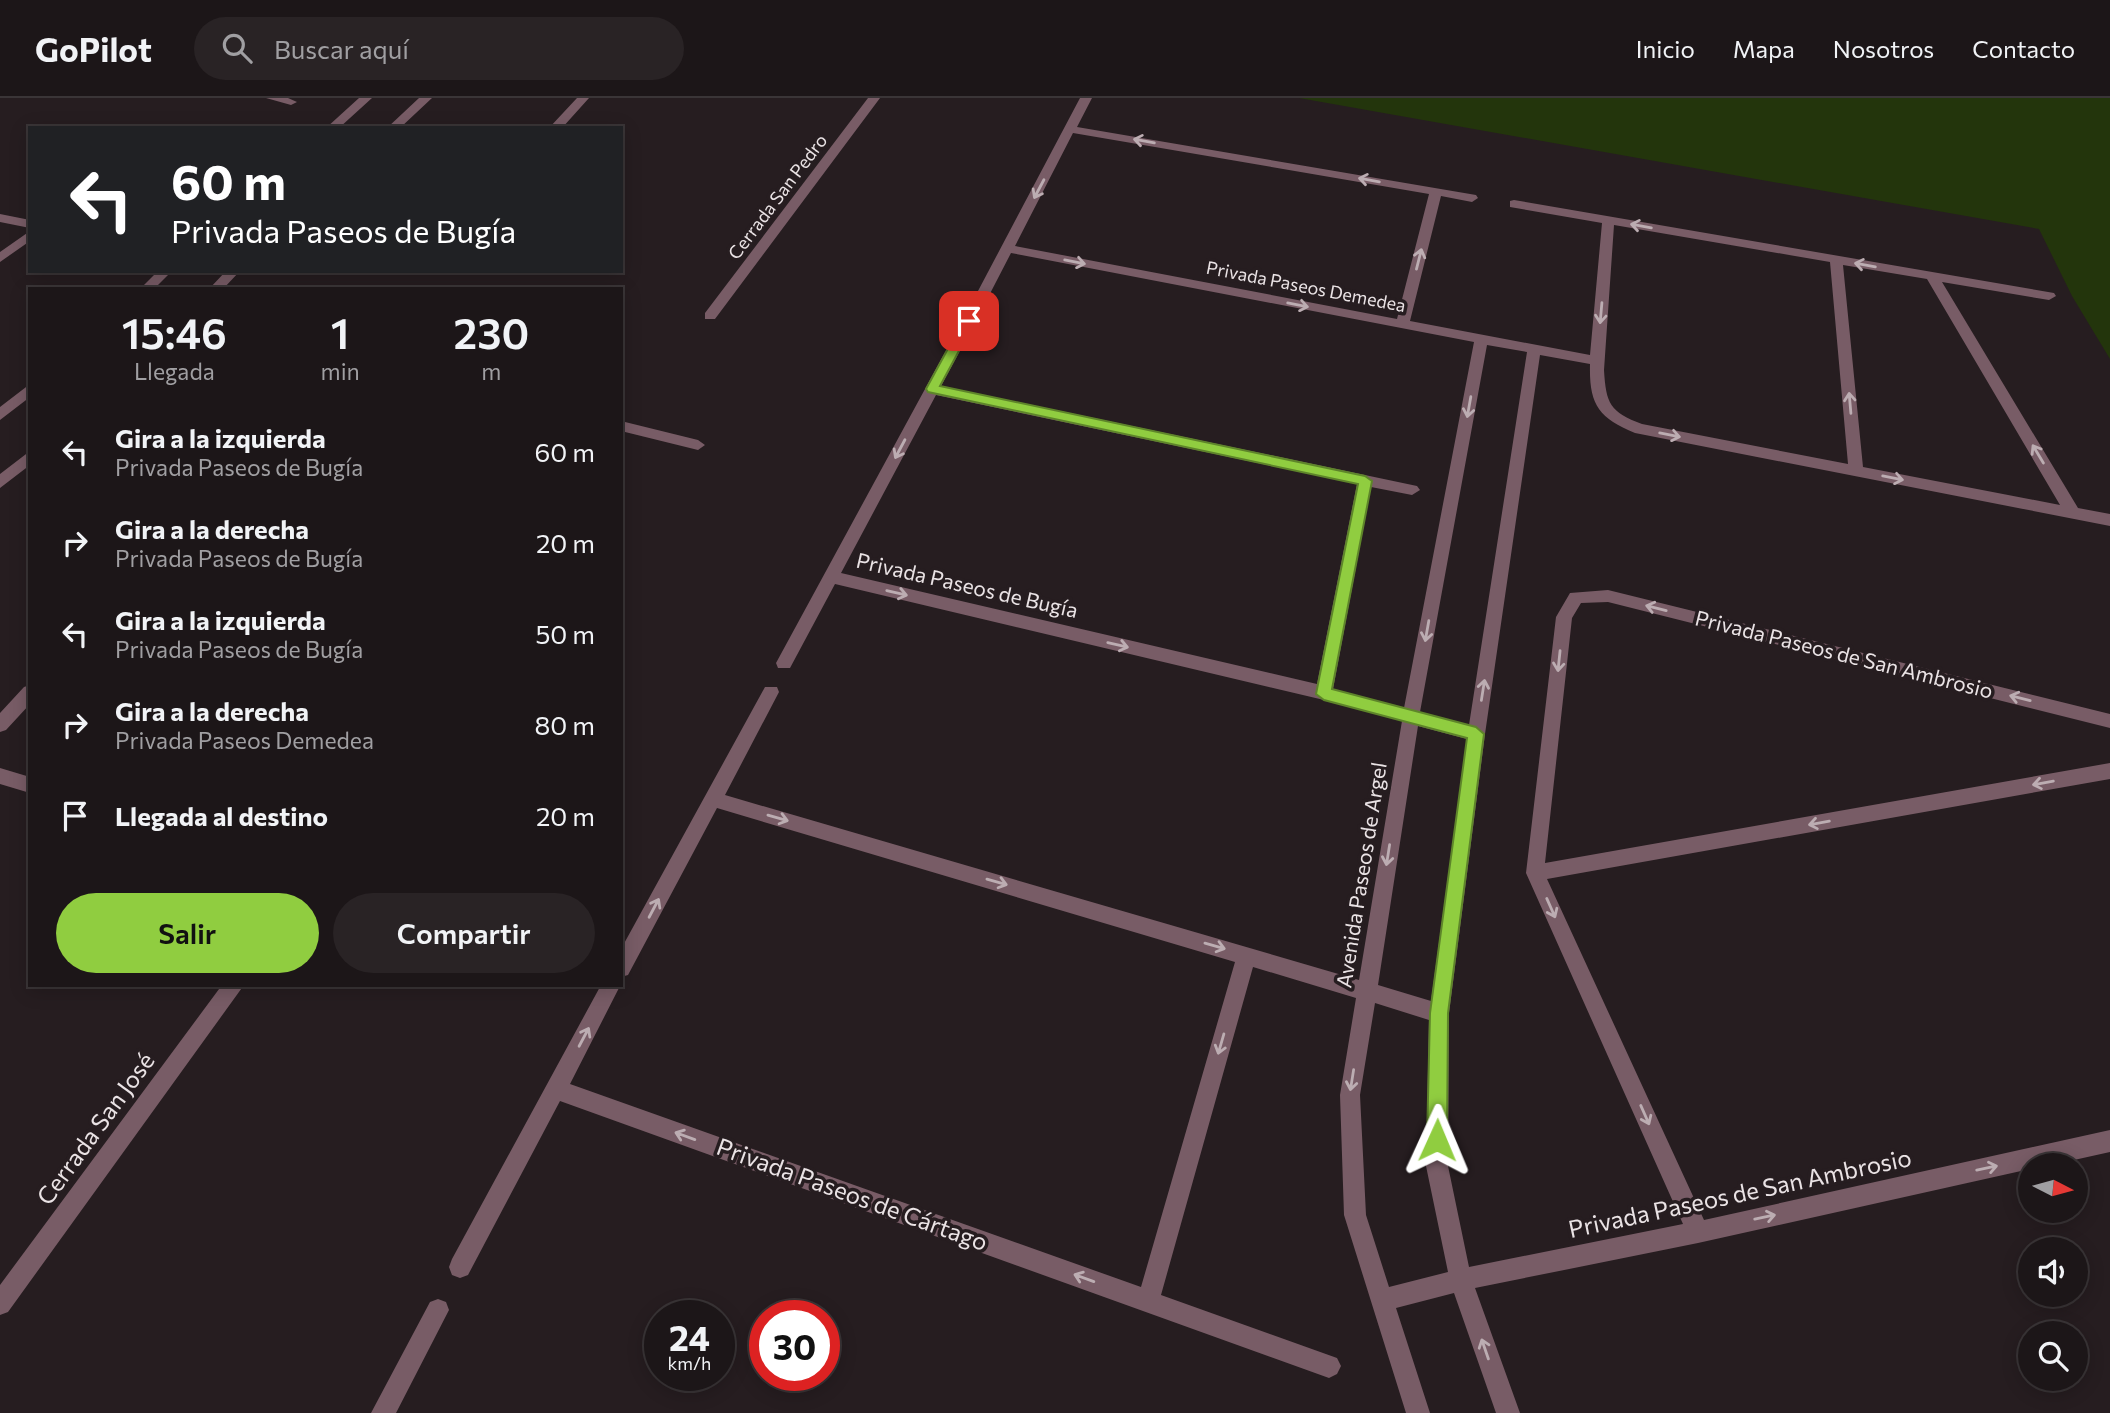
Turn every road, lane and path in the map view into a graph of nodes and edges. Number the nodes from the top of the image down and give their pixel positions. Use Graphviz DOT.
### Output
graph roads {
  1 [pos="272,98"];
  2 [pos="366,98"];
  3 [pos="426,98"];
  4 [pos="583,98"];
  5 [pos="874,98"];
  6 [pos="1086,98"];
  7 [pos="291,102"];
  8 [pos="334,126"];
  9 [pos="395,126"];
  10 [pos="557,126"];
  11 [pos="1070,129"];
  12 [pos="1436,192"];
  13 [pos="1472,198"];
  14 [pos="1514,204"];
  15 [pos="0,218"];
  16 [pos="1608,221"];
  17 [pos="28,224"];
  18 [pos="28,237"];
  19 [pos="1008,249"];
  20 [pos="0,258"];
  21 [pos="1836,260"];
  22 [pos="164,273"];
  23 [pos="232,273"];
  24 [pos="1932,276"];
  25 [pos="148,287"];
  26 [pos="217,287"];
  27 [pos="2049,296"];
  28 [pos="710,316"];
  29 [pos="1402,326"];
  30 [pos="1481,340"];
  31 [pos="1534,350"];
  32 [pos="1597,361"];
  33 [pos="932,389"];
  34 [pos="28,391"];
  35 [pos="0,415"];
  36 [pos="624,431"];
  37 [pos="698,445"];
  38 [pos="28,458"];
  39 [pos="1856,471"];
  40 [pos="1365,481"];
  41 [pos="0,483"];
  42 [pos="1412,489"];
  43 [pos="2073,513"];
  44 [pos="2110,520"];
  45 [pos="831,577"];
  46 [pos="785,663"];
  47 [pos="771,692"];
  48 [pos="28,694"];
  49 [pos="1324,694"];
  50 [pos="1411,717"];
  51 [pos="2110,721"];
  52 [pos="0,725"];
  53 [pos="1476,734"];
  54 [pos="2110,771"];
  55 [pos="0,776"];
  56 [pos="28,784"];
  57 [pos="713,799"];
  58 [pos="1535,873"];
  59 [pos="1247,955"];
  60 [pos="623,964"];
  61 [pos="233,987"];
  62 [pos="611,987"];
  63 [pos="1366,992"];
  64 [pos="1439,1013"];
  65 [pos="555,1089"];
  66 [pos="2110,1141"];
  67 [pos="1698,1231"];
  68 [pos="460,1268"];
  69 [pos="1461,1280"];
  70 [pos="1381,1300"];
  71 [pos="1149,1301"];
  72 [pos="0,1304"];
  73 [pos="438,1310"];
  74 [pos="1329,1366"];
  75 [pos="383,1413"];
  76 [pos="1418,1413"];
  77 [pos="1508,1413"];
  1 -- 7 [label="street"];
  2 -- 8 [label="street"];
  3 -- 9 [label="street"];
  4 -- 10 [label="street"];
  5 -- 28 [label="street, Cerrada San Pedro"];
  6 -- 11 [label="street"];
  12 -- 11 [label="street, one-way"];
  11 -- 19 [label="street, one-way"];
  12 -- 13 [label="street"];
  29 -- 12 [label="street, one-way"];
  14 -- 16 [label="street"];
  15 -- 17 [label="street"];
  21 -- 16 [label="street, one-way"];
  16 -- 32 [label="street, one-way"];
  18 -- 20 [label="street"];
  19 -- 29 [label="street, Privada Paseos Demedea, one-way"];
  19 -- 33 [label="street"];
  24 -- 21 [label="street, one-way"];
  39 -- 21 [label="street, one-way"];
  22 -- 25 [label="street"];
  23 -- 26 [label="street"];
  24 -- 27 [label="street"];
  43 -- 24 [label="street, one-way"];
  29 -- 30 [label="street, Privada Paseos Demedea"];
  30 -- 31 [label="street, Privada Paseos Demedea"];
  30 -- 50 [label="street, Avenida Paseos de Argel, one-way"];
  31 -- 32 [label="street, Privada Paseos Demedea"];
  53 -- 31 [label="street, one-way"];
  32 -- 39 [label="street, one-way"];
  33 -- 40 [label="street"];
  33 -- 45 [label="street, Privada Paseos de Bugía, one-way"];
  34 -- 35 [label="street"];
  36 -- 37 [label="street"];
  38 -- 41 [label="street"];
  39 -- 43 [label="street, one-way"];
  40 -- 42 [label="street"];
  40 -- 49 [label="street"];
  43 -- 44 [label="street"];
  45 -- 46 [label="street"];
  45 -- 49 [label="street, Privada Paseos de Bugía, one-way"];
  47 -- 57 [label="street"];
  48 -- 52 [label="street"];
  49 -- 50 [label="street, Privada Paseos de Bugía"];
  50 -- 53 [label="street, Privada Paseos de Bugía"];
  50 -- 63 [label="street, Avenida Paseos de Argel, one-way"];
  51 -- 58 [label="street, Privada Paseos de San Ambrosio, one-way"];
  53 -- 64 [label="street"];
  54 -- 58 [label="street, one-way"];
  55 -- 56 [label="street"];
  57 -- 59 [label="street, one-way"];
  60 -- 57 [label="street, one-way"];
  58 -- 67 [label="street, one-way"];
  59 -- 63 [label="street"];
  59 -- 71 [label="street, one-way"];
  61 -- 72 [label="street, Cerrada San José"];
  65 -- 62 [label="street, one-way"];
  63 -- 64 [label="street"];
  63 -- 70 [label="street, Avenida Paseos de Argel, one-way"];
  64 -- 69 [label="street"];
  65 -- 68 [label="street"];
  71 -- 65 [label="street, Privada Paseos de Cártago, one-way"];
  67 -- 66 [label="street, Privada Paseos de San Ambrosio, one-way"];
  67 -- 69 [label="street, Privada Paseos de San Ambrosio"];
  69 -- 70 [label="street, Privada Paseos de San Ambrosio"];
  77 -- 69 [label="street, one-way"];
  70 -- 76 [label="street, Avenida Paseos de Argel"];
  71 -- 74 [label="street, Privada Paseos de Cártago"];
  73 -- 75 [label="street"];
}
